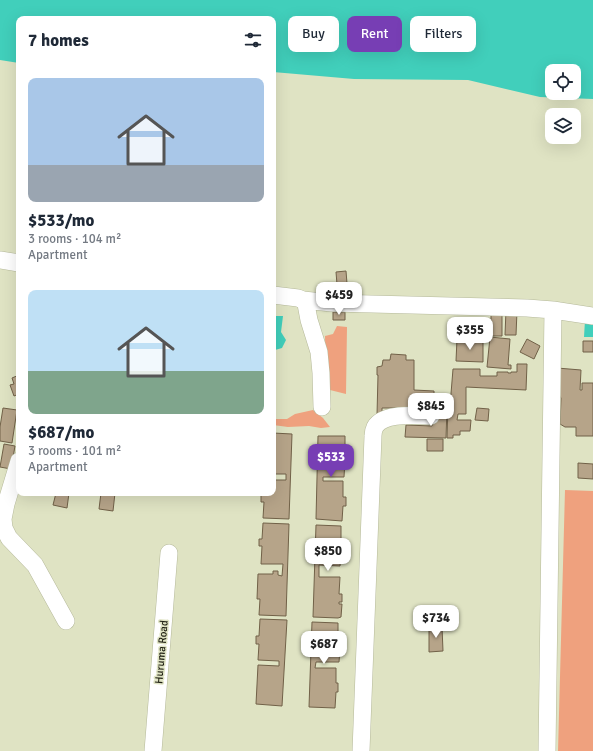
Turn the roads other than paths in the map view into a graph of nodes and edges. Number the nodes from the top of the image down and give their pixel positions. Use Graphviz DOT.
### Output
graph roads {
  1 [pos="0,260"];
  2 [pos="16,263"];
  3 [pos="276,296"];
  4 [pos="303,300"];
  5 [pos="553,310"];
  6 [pos="593,316"];
  7 [pos="322,407"];
  8 [pos="431,416"];
  9 [pos="16,471"];
  10 [pos="169,553"];
  11 [pos="66,621"];
  12 [pos="153,751"];
  13 [pos="361,751"];
  14 [pos="547,751"];
  1 -- 2 [label="street"];
  3 -- 4 [label="street"];
  4 -- 5 [label="street"];
  4 -- 7 [label="street"];
  5 -- 6 [label="street"];
  5 -- 14 [label="street"];
  8 -- 13 [label="street"];
  9 -- 11 [label="street"];
  10 -- 12 [label="street, Huruma Road"];
}
